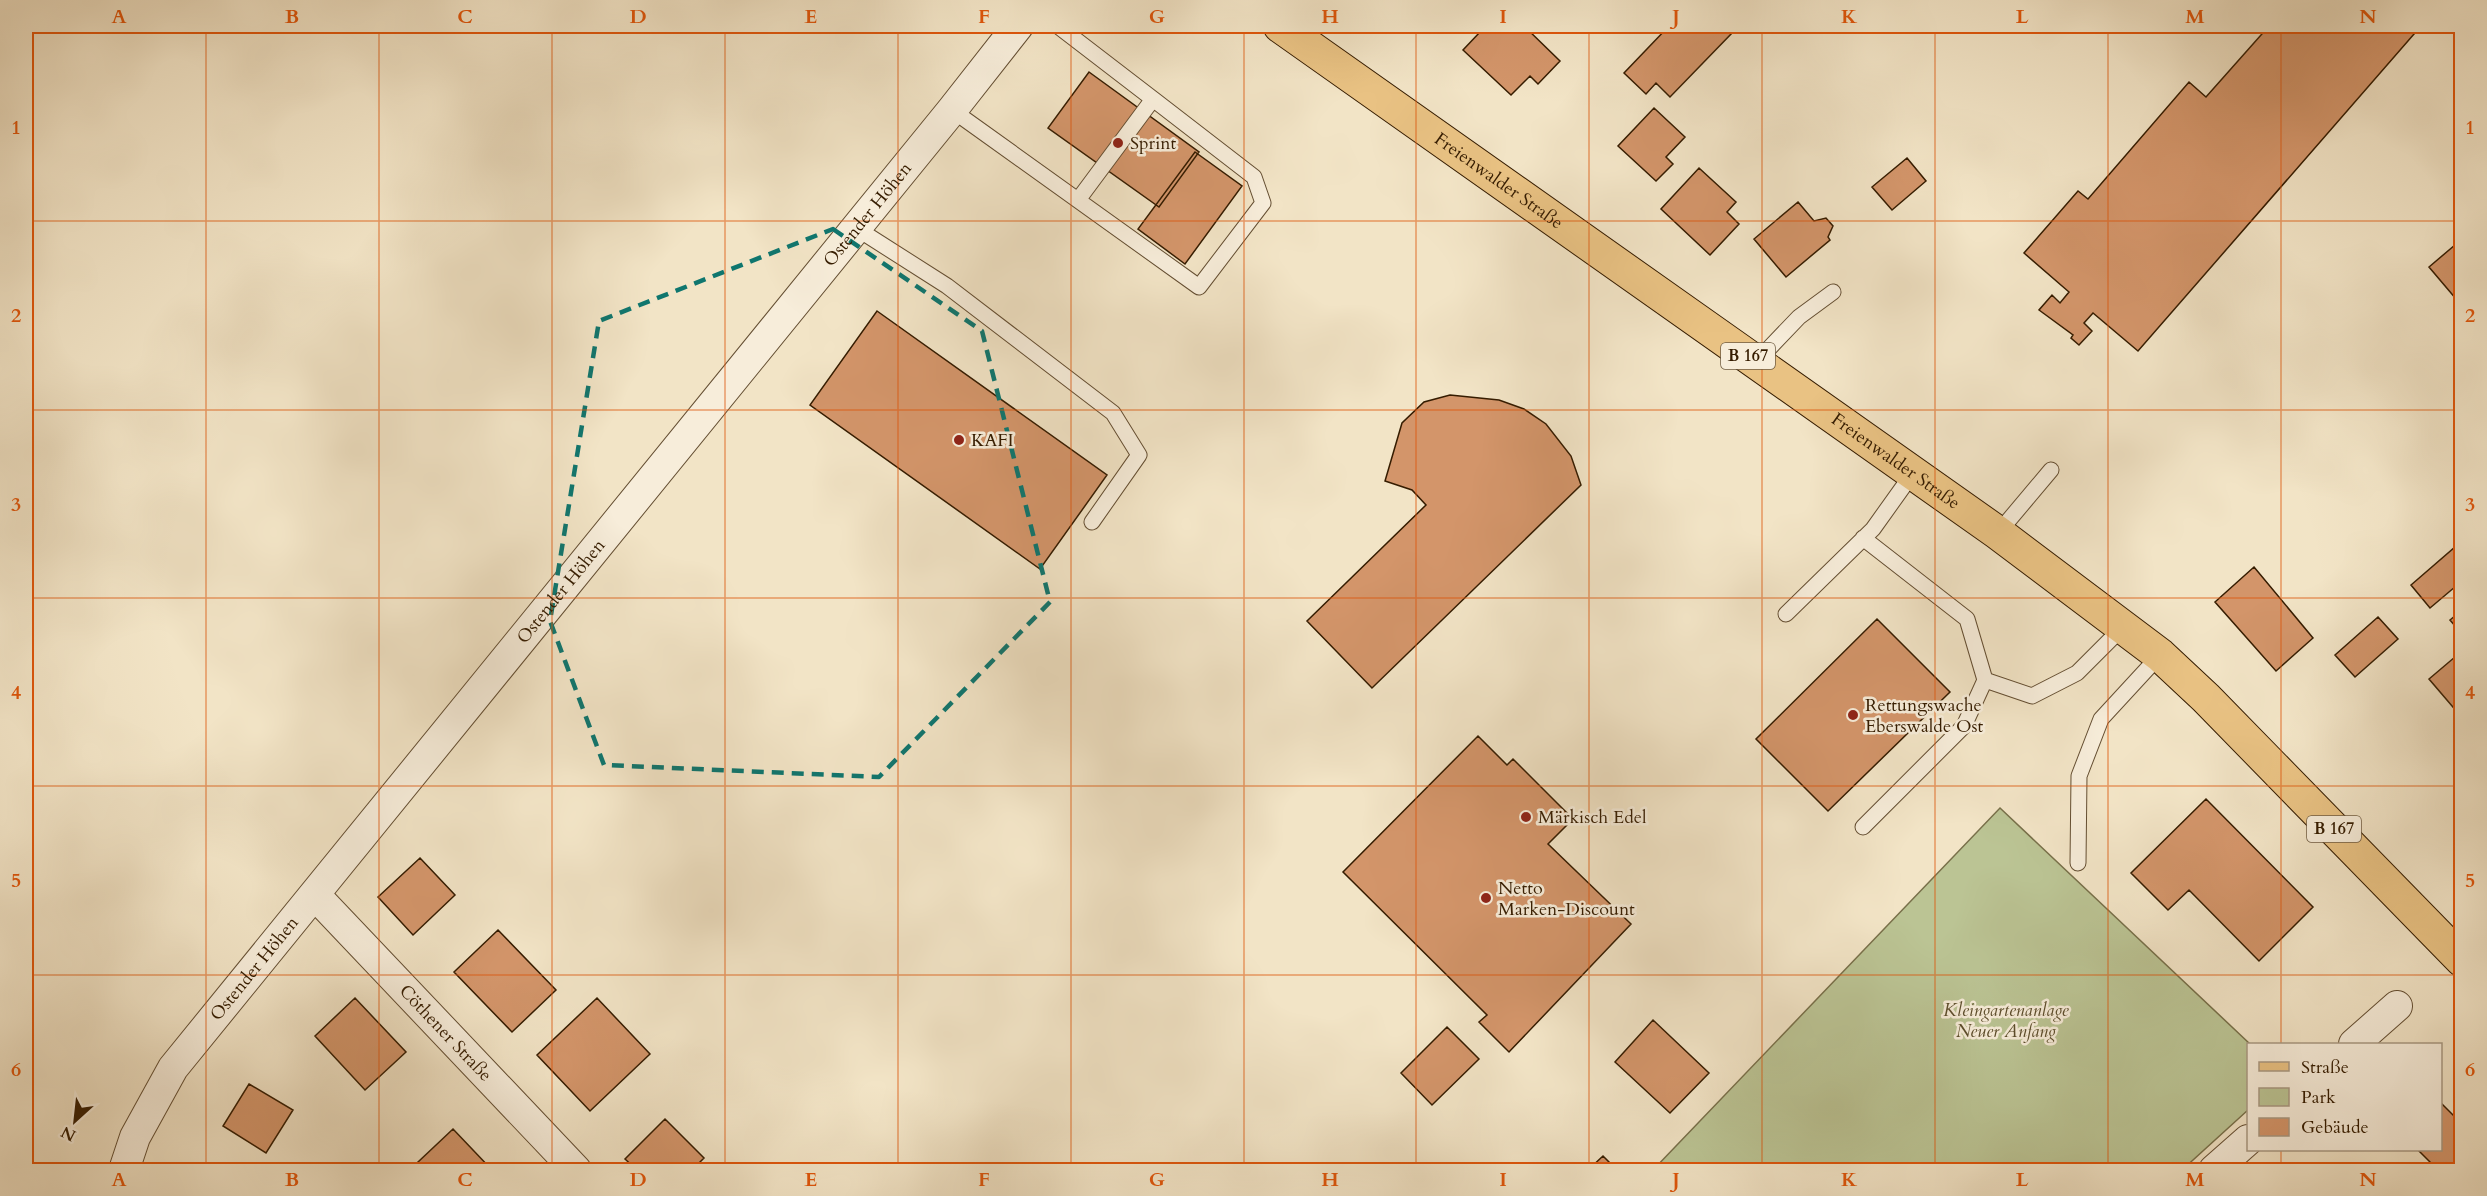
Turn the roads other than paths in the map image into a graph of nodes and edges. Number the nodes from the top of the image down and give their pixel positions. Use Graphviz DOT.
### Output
graph roads {
  1 [pos="1018,26"];
  2 [pos="1058,26"];
  3 [pos="1280,26"];
  4 [pos="1153,99"];
  5 [pos="952,110"];
  6 [pos="1078,200"];
  7 [pos="856,228"];
  8 [pos="1833,292"];
  9 [pos="1756,362"];
  10 [pos="2051,470"];
  11 [pos="1913,473"];
  12 [pos="1092,522"];
  13 [pos="1998,533"];
  14 [pos="1863,538"];
  15 [pos="1786,614"];
  16 [pos="2123,627"];
  17 [pos="2160,655"];
  18 [pos="1985,680"];
  19 [pos="1863,827"];
  20 [pos="2079,863"];
  21 [pos="315,895"];
  22 [pos="2462,960"];
  23 [pos="2397,1006"];
  24 [pos="2355,1043"];
  25 [pos="2247,1141"];
  26 [pos="124,1170"];
  27 [pos="576,1170"];
  28 [pos="2214,1170"];
  1 -- 5 [label="street, Ostender Höhen"];
  2 -- 4 [label="lane"];
  3 -- 9 [label="main road, Freienwalder Straße / B 167"];
  4 -- 6 [label="lane"];
  4 -- 6 [label="lane"];
  5 -- 6 [label="lane"];
  5 -- 7 [label="street, Ostender Höhen"];
  7 -- 12 [label="lane"];
  7 -- 21 [label="street, Ostender Höhen"];
  8 -- 9 [label="lane"];
  9 -- 11 [label="main road, Freienwalder Straße / B 167"];
  10 -- 13 [label="lane"];
  11 -- 13 [label="main road, Freienwalder Straße / B 167"];
  11 -- 14 [label="lane"];
  13 -- 16 [label="main road, Freienwalder Straße / B 167"];
  14 -- 15 [label="lane"];
  14 -- 18 [label="lane"];
  16 -- 17 [label="main road, Freienwalder Straße / B 167"];
  16 -- 18 [label="lane"];
  17 -- 20 [label="lane"];
  17 -- 22 [label="main road, Freienwalder Straße / B 167"];
  18 -- 19 [label="lane"];
  21 -- 26 [label="street, Ostender Höhen"];
  21 -- 27 [label="street, Cöthener Straße"];
  23 -- 24 [label="street"];
  25 -- 28 [label="street"];
}
